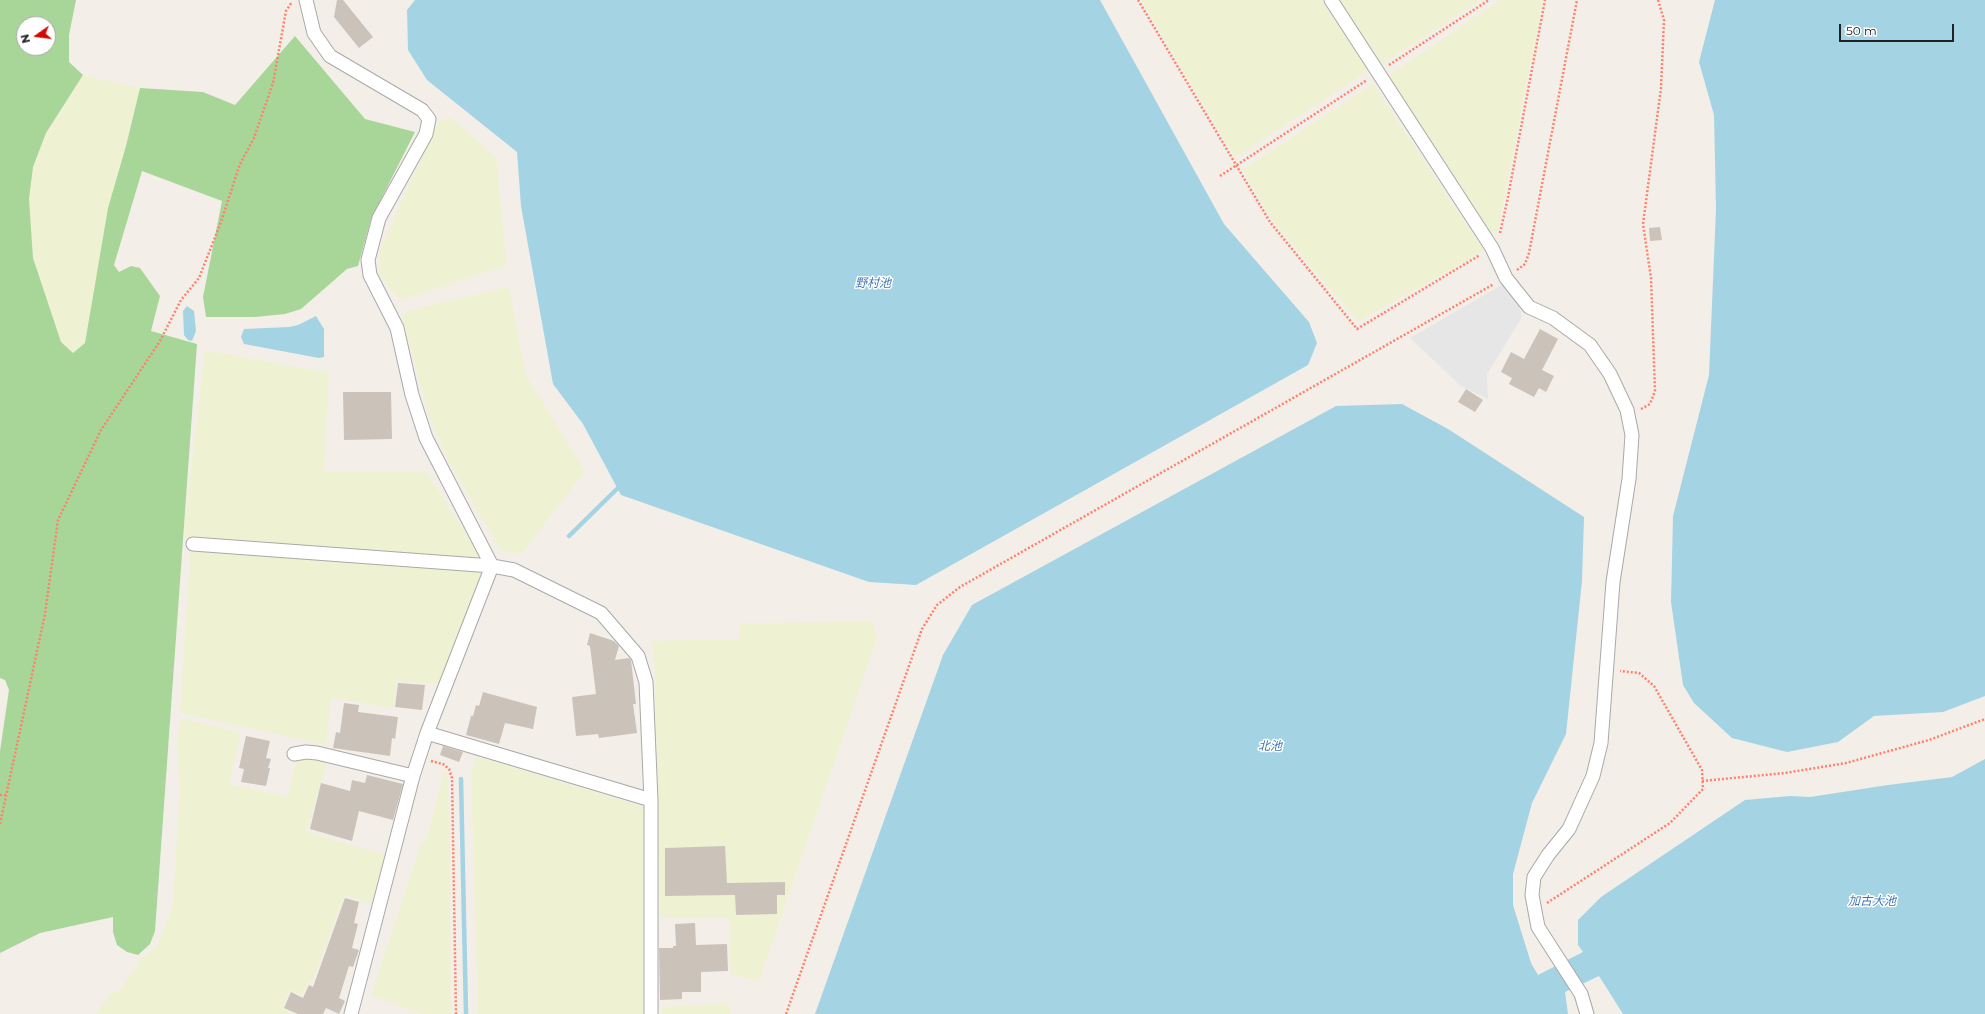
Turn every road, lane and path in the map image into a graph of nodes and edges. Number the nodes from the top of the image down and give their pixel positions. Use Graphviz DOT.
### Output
graph roads {
  1 [pos="293,0"];
  2 [pos="306,0"];
  3 [pos="1138,0"];
  4 [pos="1331,0"];
  5 [pos="1489,0"];
  6 [pos="1546,0"];
  7 [pos="1577,0"];
  8 [pos="1658,0"];
  9 [pos="1377,73"];
  10 [pos="1236,167"];
  11 [pos="1220,176"];
  12 [pos="1492,248"];
  13 [pos="1506,278"];
  14 [pos="1627,410"];
  15 [pos="193,544"];
  16 [pos="492,566"];
  17 [pos="1607,669"];
  18 [pos="1985,719"];
  19 [pos="427,733"];
  20 [pos="294,754"];
  21 [pos="419,758"];
  22 [pos="413,776"];
  23 [pos="1702,781"];
  24 [pos="0,795"];
  25 [pos="7,795"];
  26 [pos="651,800"];
  27 [pos="0,824"];
  28 [pos="1534,910"];
  29 [pos="351,1014"];
  30 [pos="456,1014"];
  31 [pos="651,1014"];
  32 [pos="786,1014"];
  33 [pos="1587,1014"];
  1 -- 25 [label="path"];
  2 -- 16 [label="street"];
  3 -- 10 [label="path"];
  4 -- 9 [label="street"];
  5 -- 9 [label="path"];
  6 -- 12 [label="path"];
  7 -- 13 [label="path"];
  8 -- 14 [label="path"];
  9 -- 10 [label="path"];
  9 -- 12 [label="street"];
  10 -- 11 [label="path"];
  10 -- 12 [label="path"];
  12 -- 13 [label="street"];
  13 -- 14 [label="street"];
  13 -- 32 [label="path"];
  14 -- 17 [label="street"];
  15 -- 16 [label="street"];
  16 -- 19 [label="street"];
  16 -- 26 [label="street"];
  17 -- 23 [label="path"];
  17 -- 28 [label="street"];
  18 -- 23 [label="path"];
  19 -- 21 [label="street"];
  19 -- 26 [label="street"];
  20 -- 22 [label="street"];
  21 -- 22 [label="street"];
  21 -- 30 [label="path"];
  22 -- 29 [label="street"];
  23 -- 28 [label="path"];
  24 -- 25 [label="path"];
  25 -- 27 [label="path"];
  26 -- 31 [label="street"];
  28 -- 33 [label="street"];
}
